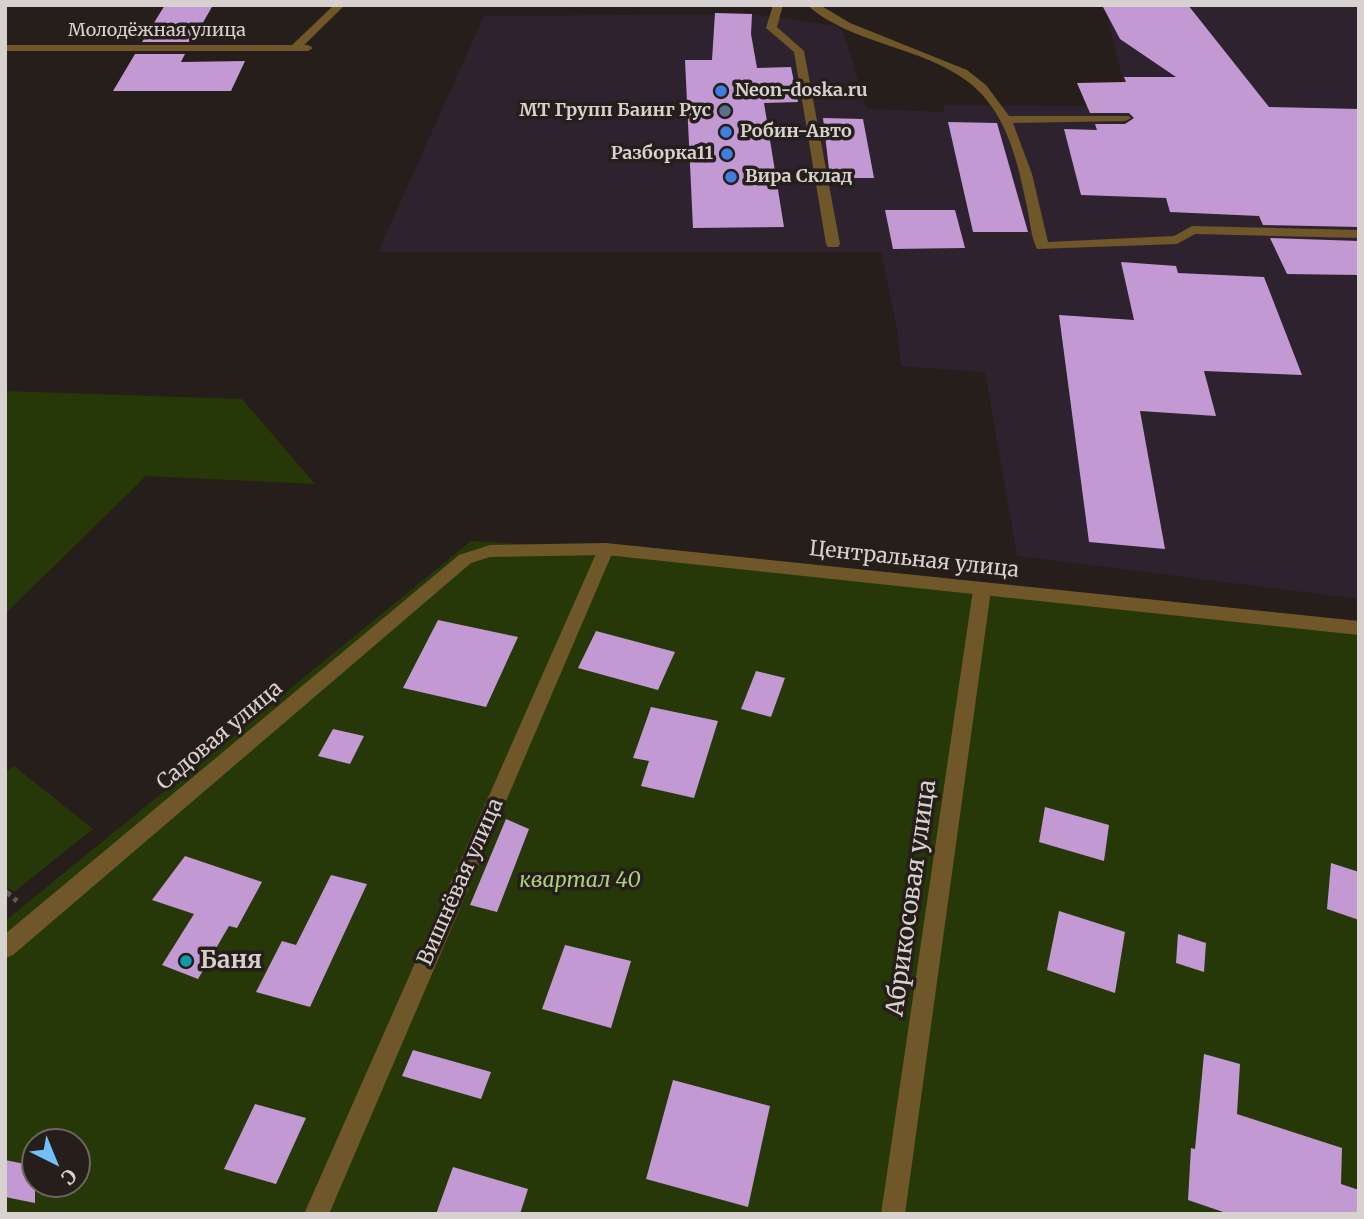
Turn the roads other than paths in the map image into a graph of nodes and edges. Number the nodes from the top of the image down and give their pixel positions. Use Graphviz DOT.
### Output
graph roads {
  1 [pos="340,5"];
  2 [pos="778,5"];
  3 [pos="812,5"];
  4 [pos="5,48"];
  5 [pos="295,48"];
  6 [pos="308,48"];
  7 [pos="1125,118"];
  8 [pos="1007,120"];
  9 [pos="1359,234"];
  10 [pos="833,244"];
  11 [pos="606,549"];
  12 [pos="465,559"];
  13 [pos="982,590"];
  14 [pos="1359,628"];
  15 [pos="5,948"];
  16 [pos="316,1214"];
  17 [pos="893,1214"];
  1 -- 5 [label="street"];
  2 -- 10 [label="street"];
  3 -- 8 [label="street"];
  4 -- 5 [label="street, Молодёжная улица"];
  5 -- 6 [label="street, Молодёжная улица"];
  7 -- 8 [label="street"];
  8 -- 9 [label="street"];
  11 -- 12 [label="street, Центральная улица"];
  11 -- 13 [label="street, Центральная улица"];
  11 -- 16 [label="street, Вишнёвая улица"];
  12 -- 15 [label="street, Садовая улица"];
  13 -- 14 [label="street, Центральная улица"];
  13 -- 17 [label="street, Абрикосовая улица"];
}
